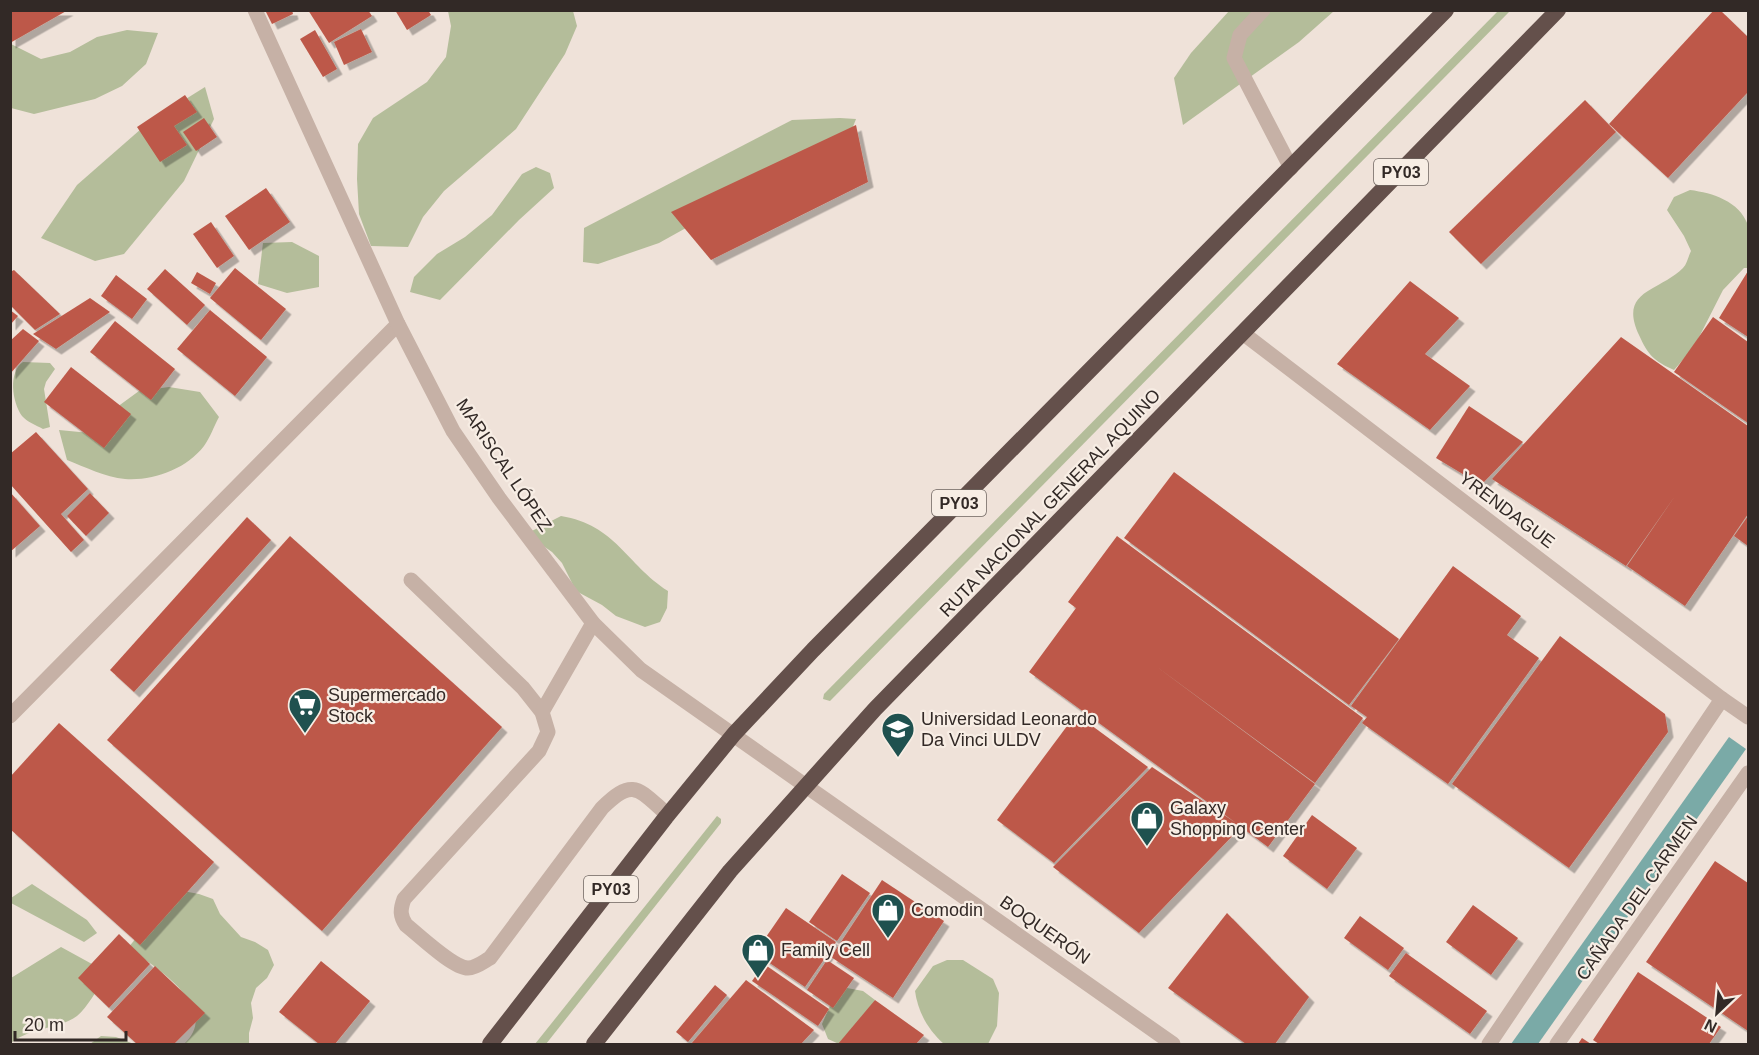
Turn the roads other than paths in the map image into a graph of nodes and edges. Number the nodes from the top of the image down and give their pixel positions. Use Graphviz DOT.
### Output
graph roads {
  1 [pos="255,10"];
  2 [pos="1263,10"];
  3 [pos="1446,10"];
  4 [pos="1558,10"];
  5 [pos="1291,168"];
  6 [pos="398,324"];
  7 [pos="1244,334"];
  8 [pos="411,580"];
  9 [pos="593,622"];
  10 [pos="1722,699"];
  11 [pos="542,712"];
  12 [pos="10,716"];
  13 [pos="1748,716"];
  14 [pos="734,734"];
  15 [pos="1749,773"];
  16 [pos="806,785"];
  17 [pos="668,814"];
  18 [pos="490,1044"];
  19 [pos="594,1044"];
  20 [pos="1173,1044"];
  21 [pos="1489,1044"];
  22 [pos="1557,1044"];
  1 -- 6 [label="street, MARISCAL LÓPEZ"];
  2 -- 5 [label="street"];
  3 -- 5 [label="highway, PY03"];
  4 -- 7 [label="highway, RUTA NACIONAL GENERAL AQUINO / PY03"];
  5 -- 14 [label="highway, PY03"];
  6 -- 9 [label="street, MARISCAL LÓPEZ"];
  6 -- 12 [label="street"];
  7 -- 10 [label="street, YRENDAGUE"];
  7 -- 16 [label="highway, RUTA NACIONAL GENERAL AQUINO / PY03"];
  8 -- 11 [label="street"];
  9 -- 11 [label="street"];
  9 -- 14 [label="street, MARISCAL LÓPEZ"];
  10 -- 13 [label="street, YRENDAGUE"];
  10 -- 21 [label="street"];
  11 -- 17 [label="street"];
  14 -- 16 [label="street, MARISCAL LÓPEZ"];
  14 -- 17 [label="highway, PY03"];
  15 -- 22 [label="street, CAÑADA DEL CARMEN"];
  16 -- 19 [label="highway, RUTA NACIONAL GENERAL AQUINO / PY03"];
  16 -- 20 [label="street, BOQUERÓN"];
  17 -- 18 [label="highway, PY03"];
}
